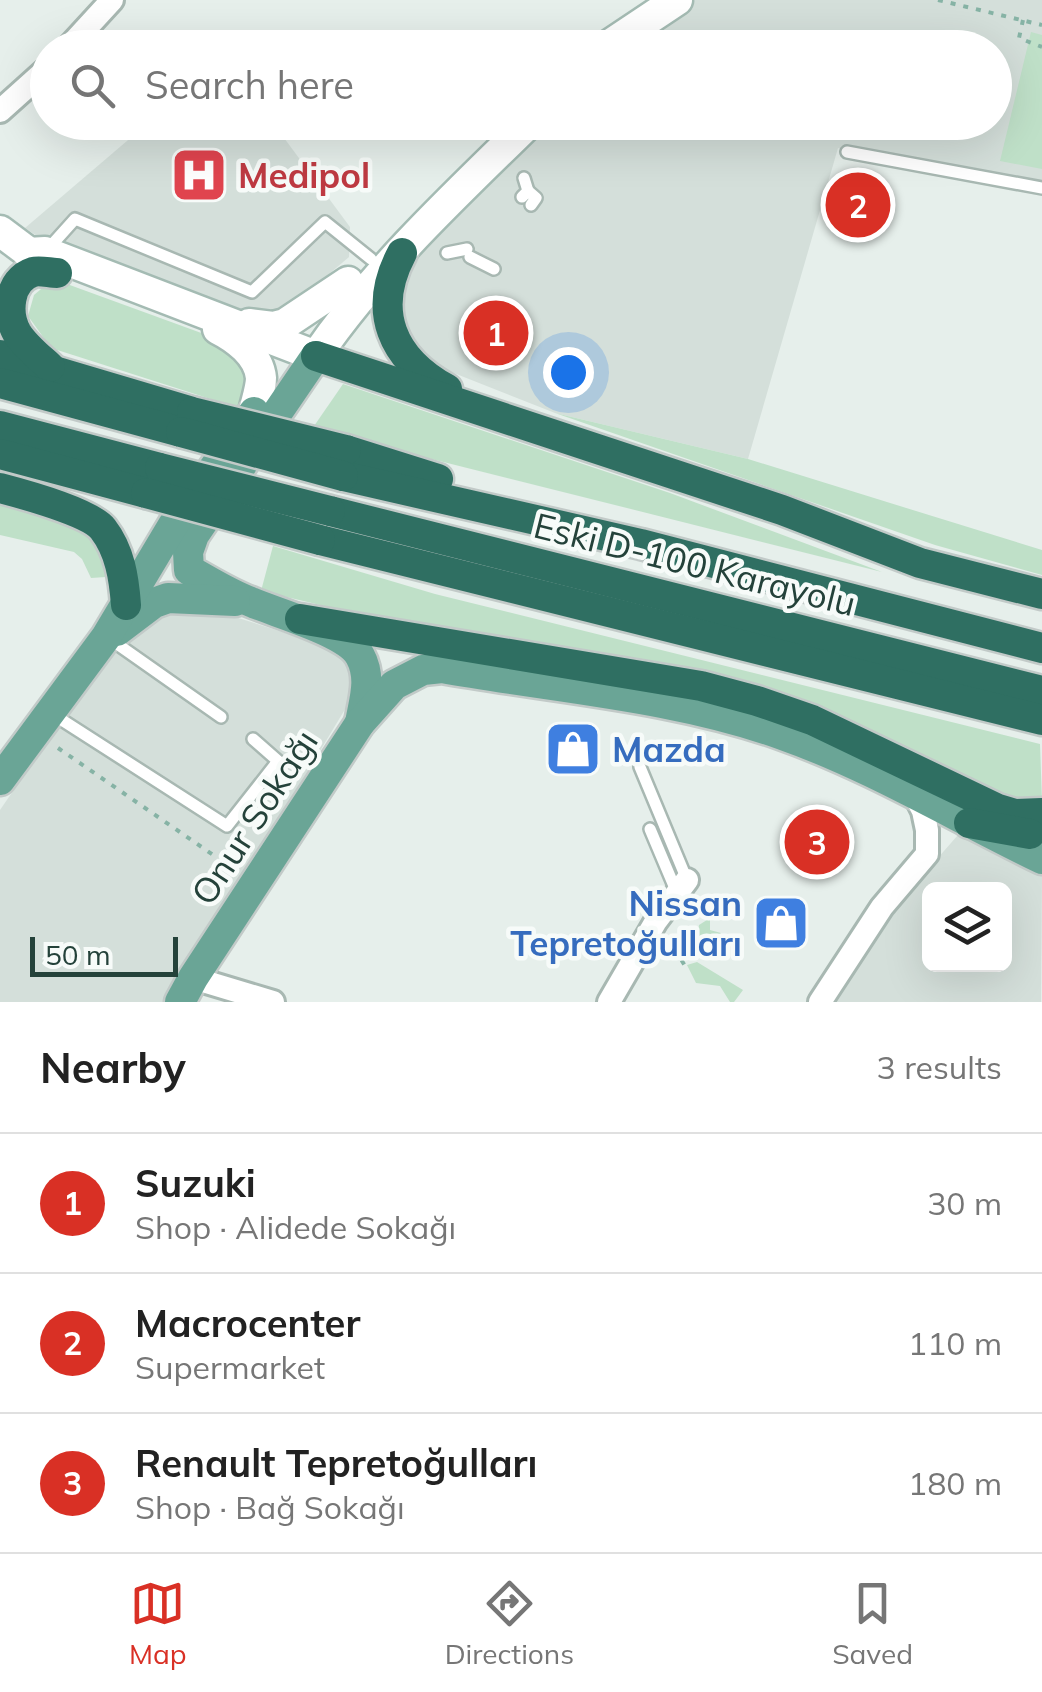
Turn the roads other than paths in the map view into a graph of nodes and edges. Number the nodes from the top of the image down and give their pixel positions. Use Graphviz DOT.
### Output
graph roads {
  1 [pos="112,0"];
  2 [pos="655,0"];
  3 [pos="677,0"];
  4 [pos="84,30"];
  5 [pos="624,30"];
  6 [pos="632,30"];
  7 [pos="30,84"];
  8 [pos="0,111"];
  9 [pos="511,140"];
  10 [pos="847,152"];
  11 [pos="467,183"];
  12 [pos="1042,188"];
  13 [pos="0,232"];
  14 [pos="402,253"];
  15 [pos="43,259"];
  16 [pos="370,259"];
  17 [pos="348,282"];
  18 [pos="0,285"];
  19 [pos="212,316"];
  20 [pos="306,352"];
  21 [pos="0,354"];
  22 [pos="52,369"];
  23 [pos="0,384"];
  24 [pos="254,412"];
  25 [pos="186,422"];
  26 [pos="0,426"];
  27 [pos="589,446"];
  28 [pos="0,454"];
  29 [pos="153,481"];
  30 [pos="0,488"];
  31 [pos="1042,594"];
  32 [pos="248,602"];
  33 [pos="126,605"];
  34 [pos="300,619"];
  35 [pos="106,637"];
  36 [pos="1042,648"];
  37 [pos="895,685"];
  38 [pos="1042,691"];
  39 [pos="50,712"];
  40 [pos="222,718"];
  41 [pos="1042,720"];
  42 [pos="360,723"];
  43 [pos="1042,738"];
  44 [pos="253,739"];
  45 [pos="640,767"];
  46 [pos="0,780"];
  47 [pos="915,795"];
  48 [pos="1042,813"];
  49 [pos="969,824"];
  50 [pos="650,829"];
  51 [pos="1042,834"];
  52 [pos="1042,859"];
  53 [pos="682,887"];
  54 [pos="186,990"];
  55 [pos="273,1002"];
  56 [pos="609,1002"];
  57 [pos="820,1002"];
  1 -- 4 [label="street"];
  2 -- 5 [label="street"];
  3 -- 6 [label="street"];
  7 -- 8 [label="street"];
  9 -- 11 [label="street"];
  10 -- 12 [label="lane"];
  11 -- 14 [label="street"];
  11 -- 16 [label="street"];
  13 -- 15 [label="street"];
  14 -- 20 [label="street"];
  14 -- 27 [label="highway"];
  15 -- 16 [label="lane"];
  15 -- 18 [label="highway"];
  15 -- 19 [label="street"];
  15 -- 22 [label="highway"];
  15 -- 24 [label="street"];
  16 -- 17 [label="street"];
  17 -- 19 [label="street"];
  17 -- 20 [label="street"];
  19 -- 20 [label="street"];
  20 -- 24 [label="street"];
  20 -- 27 [label="highway"];
  20 -- 32 [label="main road"];
  21 -- 22 [label="highway"];
  22 -- 25 [label="highway"];
  23 -- 25 [label="highway"];
  24 -- 33 [label="main road"];
  25 -- 36 [label="highway, Eski D-100 Karayolu, bridge"];
  26 -- 29 [label="highway"];
  27 -- 31 [label="highway"];
  28 -- 29 [label="highway"];
  29 -- 37 [label="highway, bridge"];
  29 -- 38 [label="highway, Eski D-100 Karayolu, bridge"];
  30 -- 33 [label="highway"];
  32 -- 34 [label="main road"];
  32 -- 35 [label="main road"];
  33 -- 35 [label="main road"];
  34 -- 42 [label="main road"];
  34 -- 48 [label="highway"];
  35 -- 39 [label="main road"];
  35 -- 40 [label="lane"];
  37 -- 41 [label="highway"];
  37 -- 43 [label="highway"];
  39 -- 44 [label="lane"];
  39 -- 46 [label="main road"];
  42 -- 47 [label="main road, Onur Sokağı"];
  42 -- 54 [label="main road, Onur Sokağı"];
  45 -- 53 [label="lane"];
  47 -- 49 [label="main road, Onur Sokağı"];
  47 -- 57 [label="street"];
  49 -- 51 [label="highway"];
  49 -- 52 [label="main road"];
  50 -- 53 [label="lane"];
  53 -- 56 [label="street"];
  54 -- 55 [label="street"];
}
